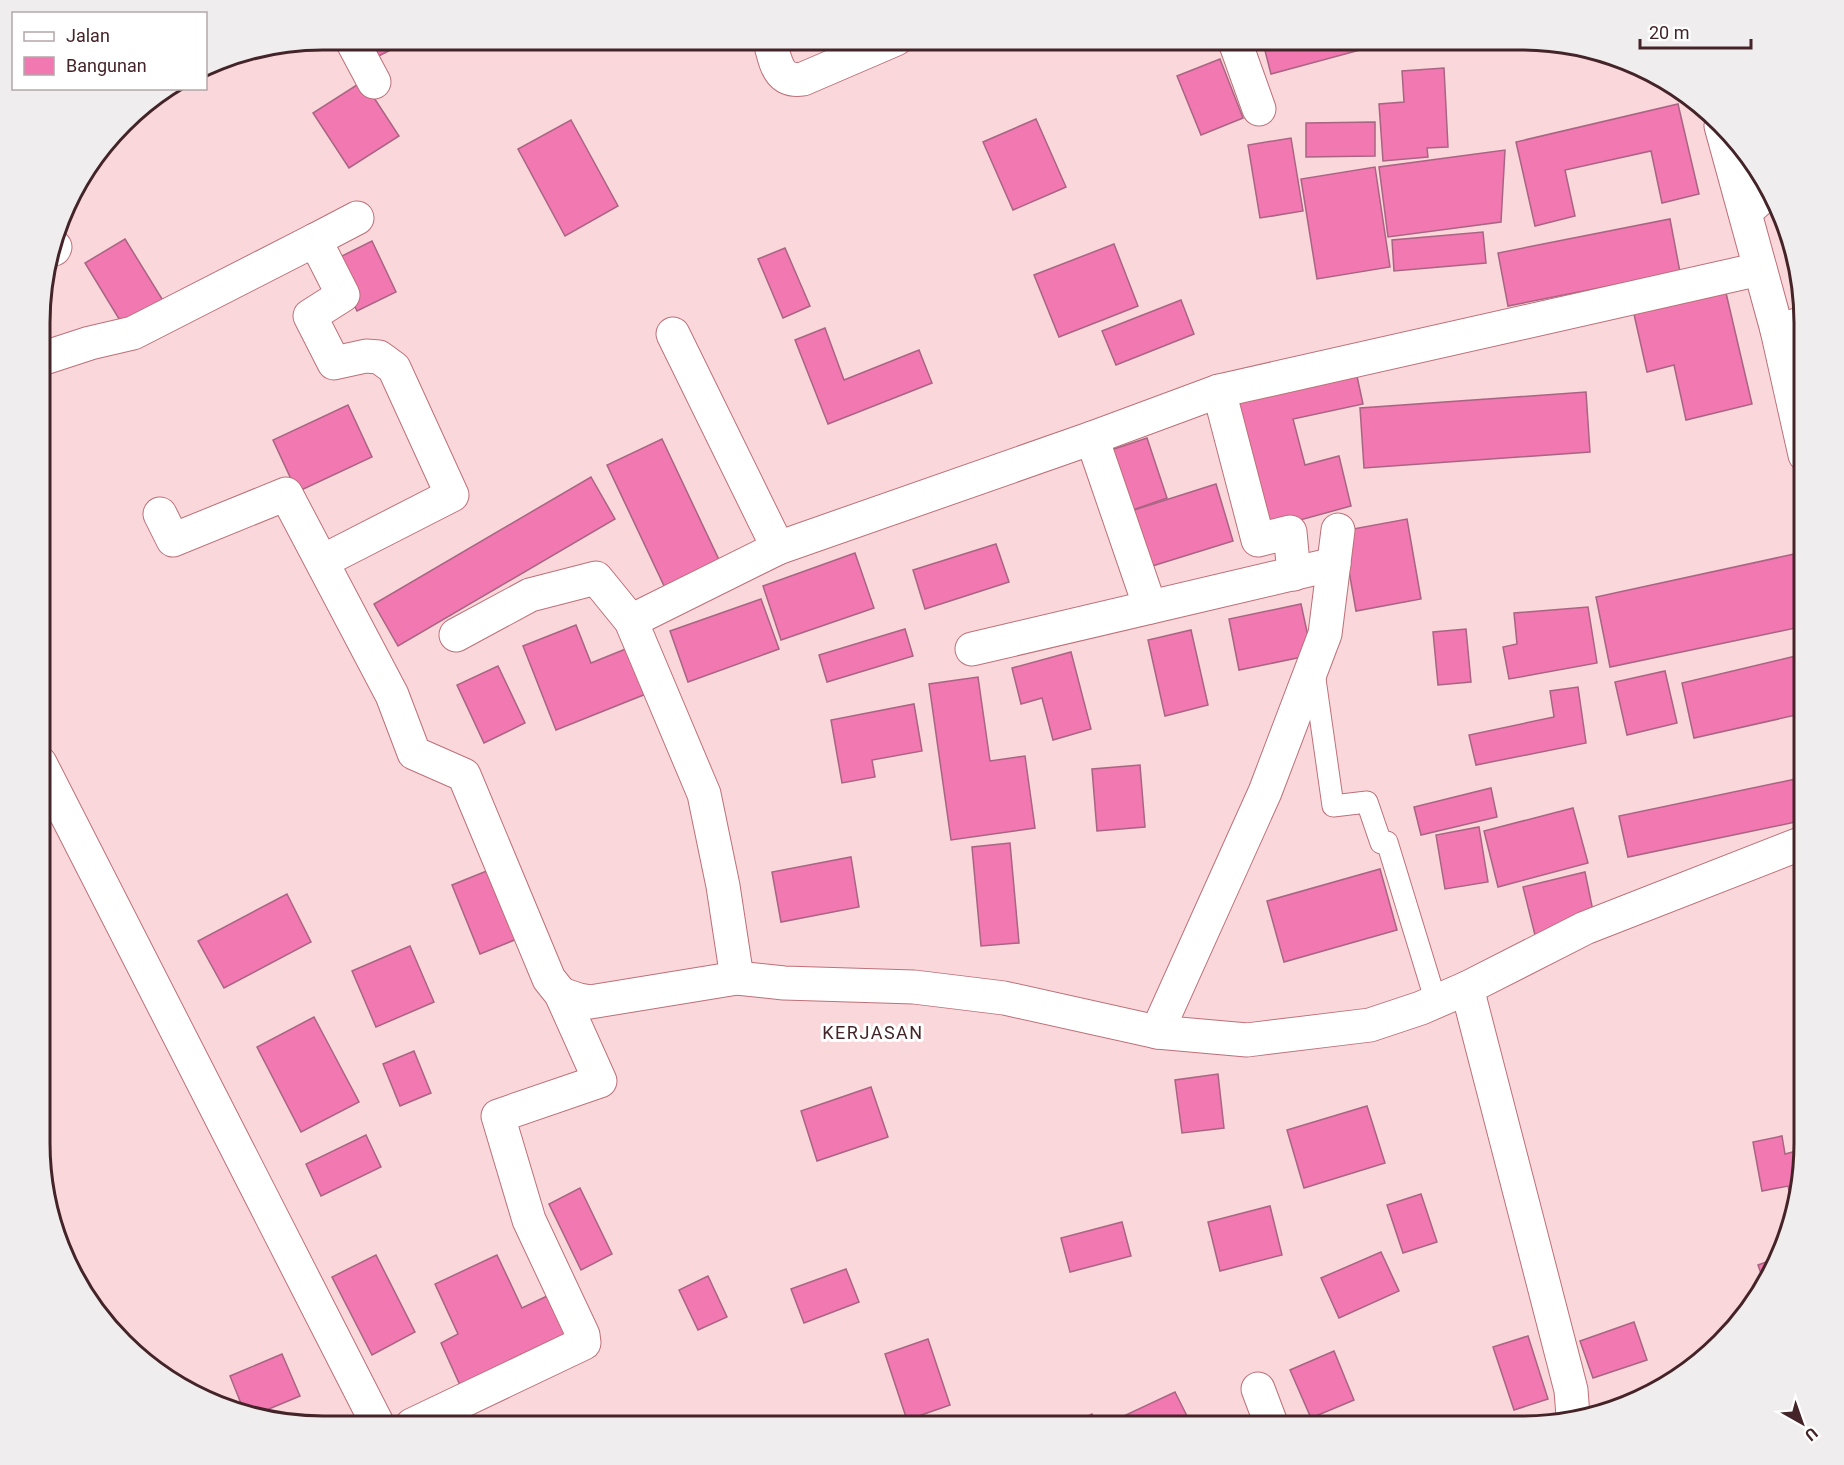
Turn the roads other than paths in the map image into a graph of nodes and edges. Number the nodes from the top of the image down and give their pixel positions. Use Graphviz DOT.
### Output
graph roads {
  1 [pos="357,50"];
  2 [pos="773,50"];
  3 [pos="870,50"];
  4 [pos="1238,50"];
  5 [pos="374,82"];
  6 [pos="1259,109"];
  7 [pos="1725,141"];
  8 [pos="1763,196"];
  9 [pos="1745,212"];
  10 [pos="357,218"];
  11 [pos="315,240"];
  12 [pos="1760,269"];
  13 [pos="1791,327"];
  14 [pos="673,334"];
  15 [pos="1794,354"];
  16 [pos="50,356"];
  17 [pos="1219,391"];
  18 [pos="1092,438"];
  19 [pos="160,514"];
  20 [pos="1338,530"];
  21 [pos="778,548"];
  22 [pos="324,561"];
  23 [pos="1334,564"];
  24 [pos="1294,574"];
  25 [pos="1150,607"];
  26 [pos="631,621"];
  27 [pos="456,635"];
  28 [pos="972,649"];
  29 [pos="1313,666"];
  30 [pos="50,782"];
  31 [pos="1794,846"];
  32 [pos="737,978"];
  33 [pos="1467,988"];
  34 [pos="561,994"];
  35 [pos="1436,1002"];
  36 [pos="1157,1032"];
  37 [pos="1258,1389"];
  38 [pos="1572,1410"];
  39 [pos="373,1416"];
  40 [pos="431,1416"];
  41 [pos="1268,1416"];
  1 -- 5 [label="street"];
  2 -- 3 [label="street"];
  4 -- 6 [label="street"];
  7 -- 9 [label="street"];
  8 -- 9 [label="street"];
  9 -- 12 [label="street"];
  10 -- 11 [label="street"];
  11 -- 16 [label="street"];
  11 -- 22 [label="street"];
  12 -- 13 [label="street"];
  12 -- 17 [label="street"];
  13 -- 15 [label="street"];
  14 -- 21 [label="street"];
  17 -- 18 [label="street"];
  17 -- 24 [label="street"];
  18 -- 21 [label="street"];
  18 -- 25 [label="street"];
  19 -- 22 [label="street"];
  20 -- 23 [label="street"];
  21 -- 26 [label="street"];
  22 -- 34 [label="street"];
  23 -- 24 [label="street"];
  23 -- 29 [label="street"];
  24 -- 25 [label="street"];
  25 -- 28 [label="street"];
  26 -- 27 [label="street"];
  26 -- 32 [label="street"];
  29 -- 35 [label="lane"];
  29 -- 36 [label="street"];
  30 -- 39 [label="street"];
  31 -- 33 [label="street"];
  32 -- 34 [label="street"];
  32 -- 36 [label="street"];
  33 -- 35 [label="street"];
  33 -- 38 [label="street"];
  34 -- 40 [label="street"];
  35 -- 36 [label="street"];
  37 -- 41 [label="street"];
}
